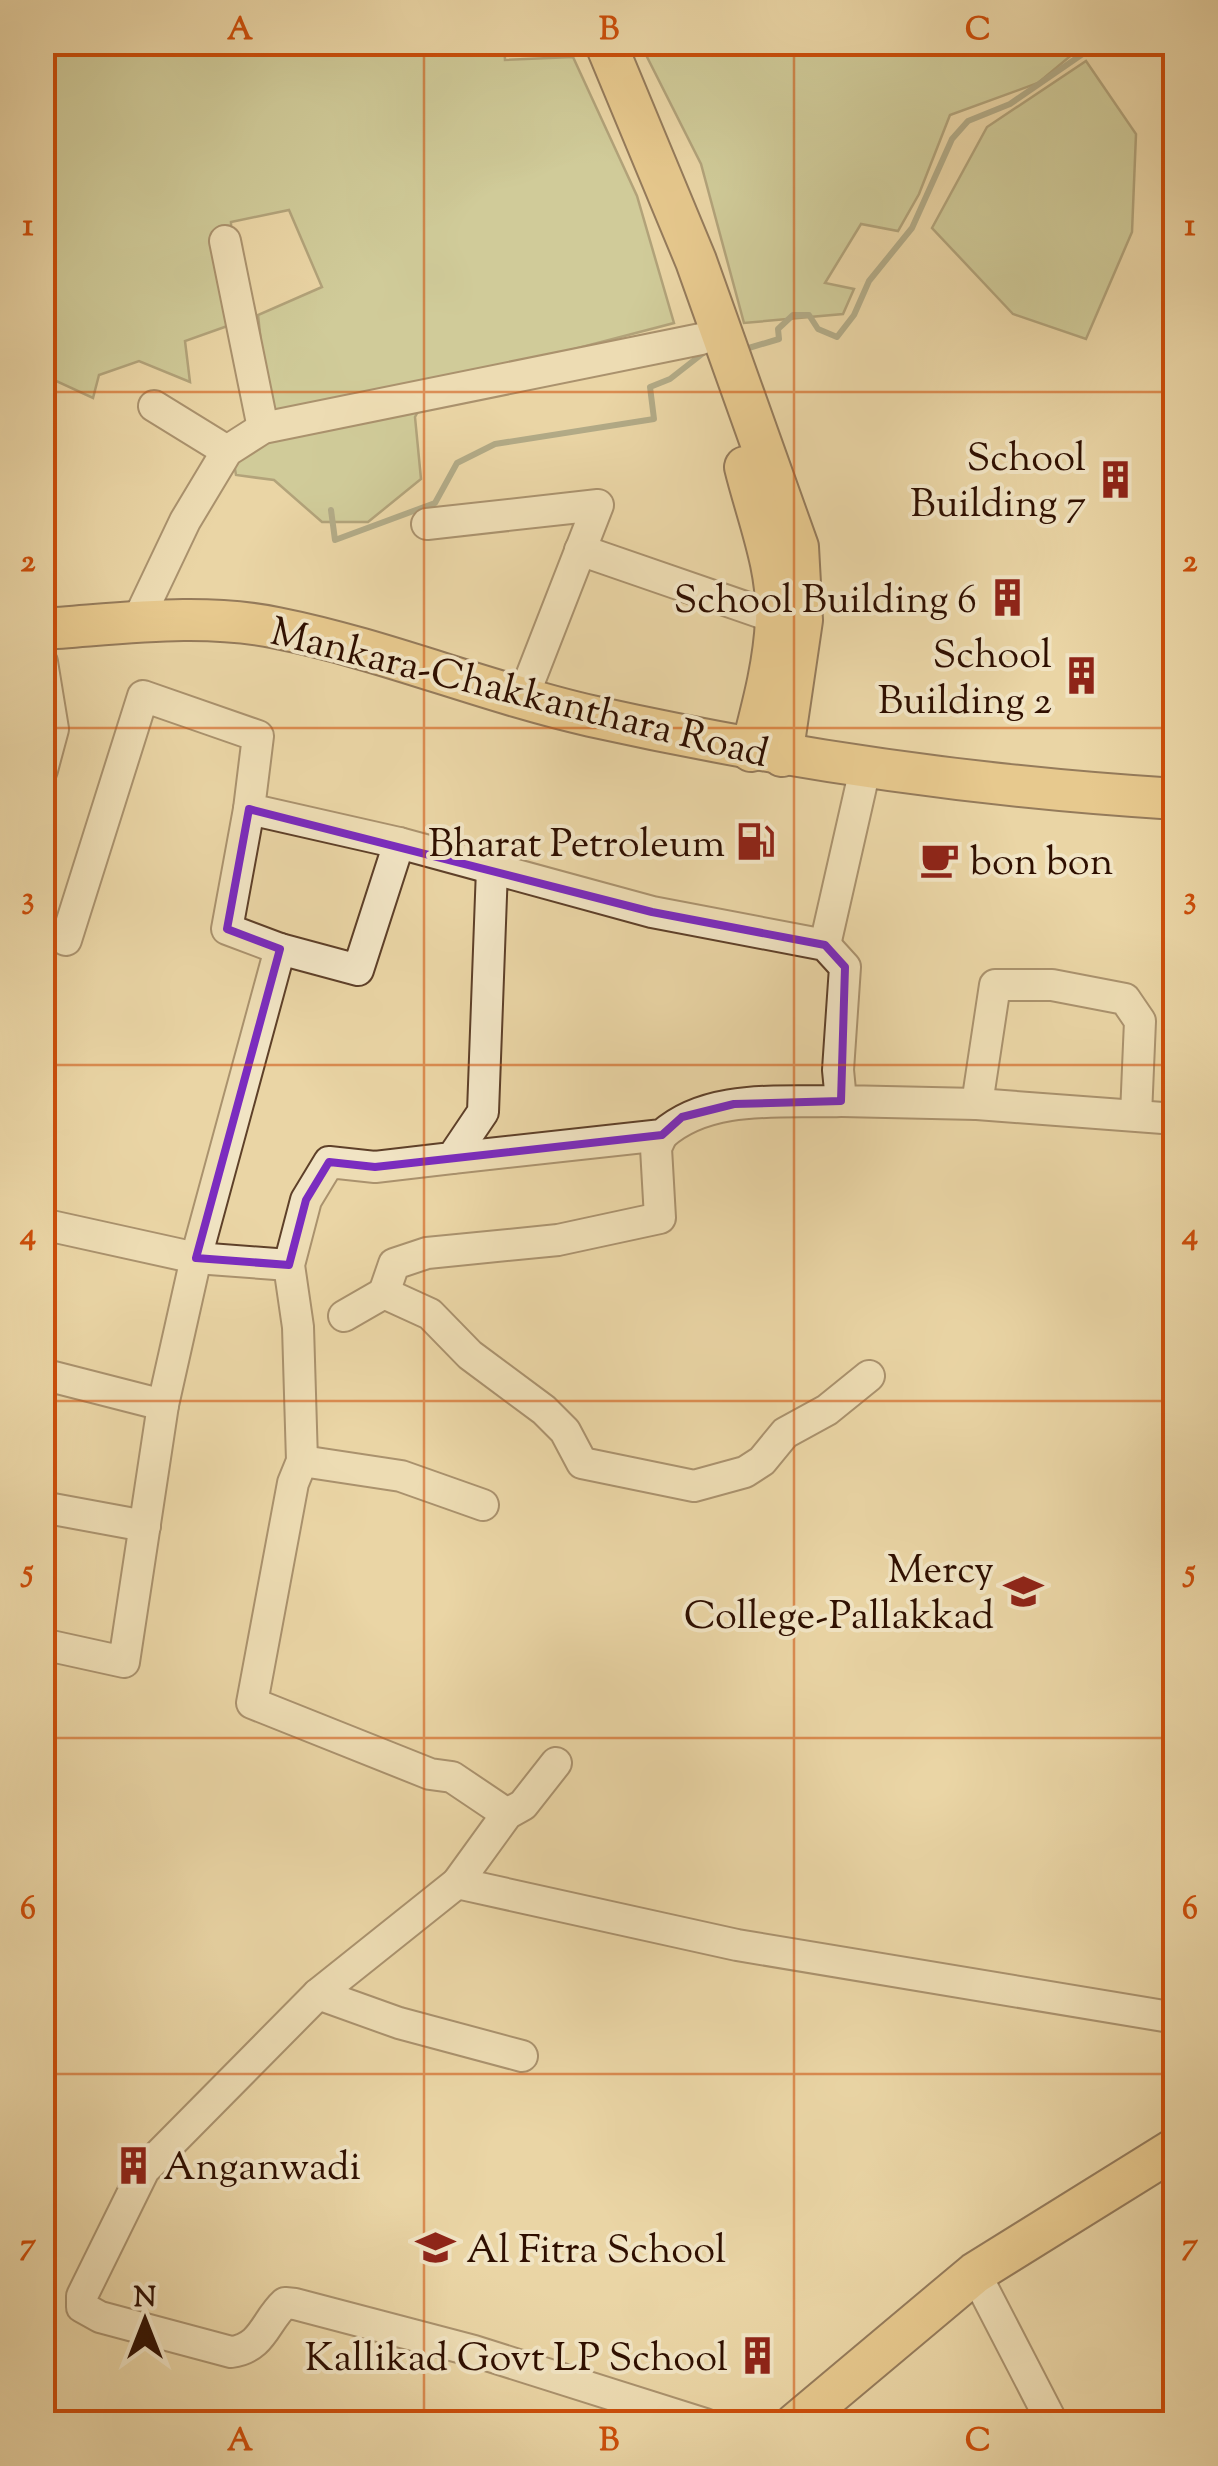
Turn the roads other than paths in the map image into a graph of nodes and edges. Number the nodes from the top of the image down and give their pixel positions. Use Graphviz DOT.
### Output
graph roads {
  1 [pos="576,42"];
  2 [pos="604,42"];
  3 [pos="225,240"];
  4 [pos="701,339"];
  5 [pos="154,406"];
  6 [pos="263,428"];
  7 [pos="227,452"];
  8 [pos="428,524"];
  9 [pos="580,550"];
  10 [pos="777,618"];
  11 [pos="137,622"];
  12 [pos="42,630"];
  13 [pos="42,662"];
  14 [pos="522,700"];
  15 [pos="767,754"];
  16 [pos="866,769"];
  17 [pos="42,770"];
  18 [pos="1176,800"];
  19 [pos="248,808"];
  20 [pos="400,843"];
  21 [pos="492,869"];
  22 [pos="66,940"];
  23 [pos="825,945"];
  24 [pos="280,949"];
  25 [pos="841,1101"];
  26 [pos="977,1104"];
  27 [pos="1136,1115"];
  28 [pos="1176,1119"];
  29 [pos="662,1135"];
  30 [pos="452,1158"];
  31 [pos="42,1224"];
  32 [pos="196,1258"];
  33 [pos="289,1265"];
  34 [pos="384,1293"];
  35 [pos="344,1316"];
  36 [pos="42,1374"];
  37 [pos="869,1376"];
  38 [pos="163,1405"];
  39 [pos="302,1461"];
  40 [pos="483,1504"];
  41 [pos="42,1506"];
  42 [pos="144,1526"];
  43 [pos="42,1644"];
  44 [pos="556,1763"];
  45 [pos="507,1814"];
  46 [pos="458,1883"];
  47 [pos="318,1994"];
  48 [pos="1176,2018"];
  49 [pos="522,2056"];
  50 [pos="1176,2148"];
  51 [pos="975,2273"];
  52 [pos="705,2424"];
  53 [pos="795,2424"];
  54 [pos="1053,2424"];
  1 -- 4 [label="main road"];
  2 -- 15 [label="main road"];
  3 -- 6 [label="street"];
  4 -- 6 [label="street"];
  4 -- 10 [label="main road"];
  5 -- 7 [label="street"];
  6 -- 7 [label="street"];
  7 -- 11 [label="street"];
  8 -- 9 [label="street"];
  9 -- 10 [label="street"];
  9 -- 14 [label="street"];
  10 -- 15 [label="main road"];
  11 -- 12 [label="main road, Mankara-Chakkanthara Road"];
  11 -- 14 [label="main road, Mankara-Chakkanthara Road"];
  13 -- 17 [label="street"];
  14 -- 15 [label="main road, Mankara-Chakkanthara Road"];
  15 -- 16 [label="main road, Mankara-Chakkanthara Road"];
  16 -- 18 [label="main road, Mankara-Chakkanthara Road"];
  16 -- 23 [label="street"];
  19 -- 20 [label="street"];
  19 -- 22 [label="street"];
  19 -- 24 [label="street"];
  20 -- 21 [label="street"];
  20 -- 24 [label="street"];
  21 -- 23 [label="street"];
  21 -- 30 [label="street"];
  23 -- 25 [label="street"];
  24 -- 32 [label="street"];
  25 -- 26 [label="street"];
  25 -- 29 [label="street"];
  26 -- 27 [label="street"];
  26 -- 27 [label="street"];
  27 -- 28 [label="street"];
  29 -- 30 [label="street"];
  29 -- 34 [label="street"];
  30 -- 33 [label="street"];
  31 -- 32 [label="street"];
  32 -- 33 [label="street"];
  32 -- 38 [label="street"];
  33 -- 39 [label="street"];
  34 -- 35 [label="street"];
  34 -- 37 [label="street"];
  36 -- 38 [label="street"];
  38 -- 42 [label="street"];
  39 -- 40 [label="street"];
  39 -- 45 [label="street"];
  41 -- 42 [label="street"];
  42 -- 43 [label="street"];
  44 -- 45 [label="street"];
  45 -- 46 [label="street"];
  46 -- 47 [label="street"];
  46 -- 48 [label="street"];
  47 -- 49 [label="street"];
  47 -- 52 [label="street"];
  50 -- 51 [label="main road"];
  51 -- 53 [label="main road"];
  51 -- 54 [label="street"];
}
